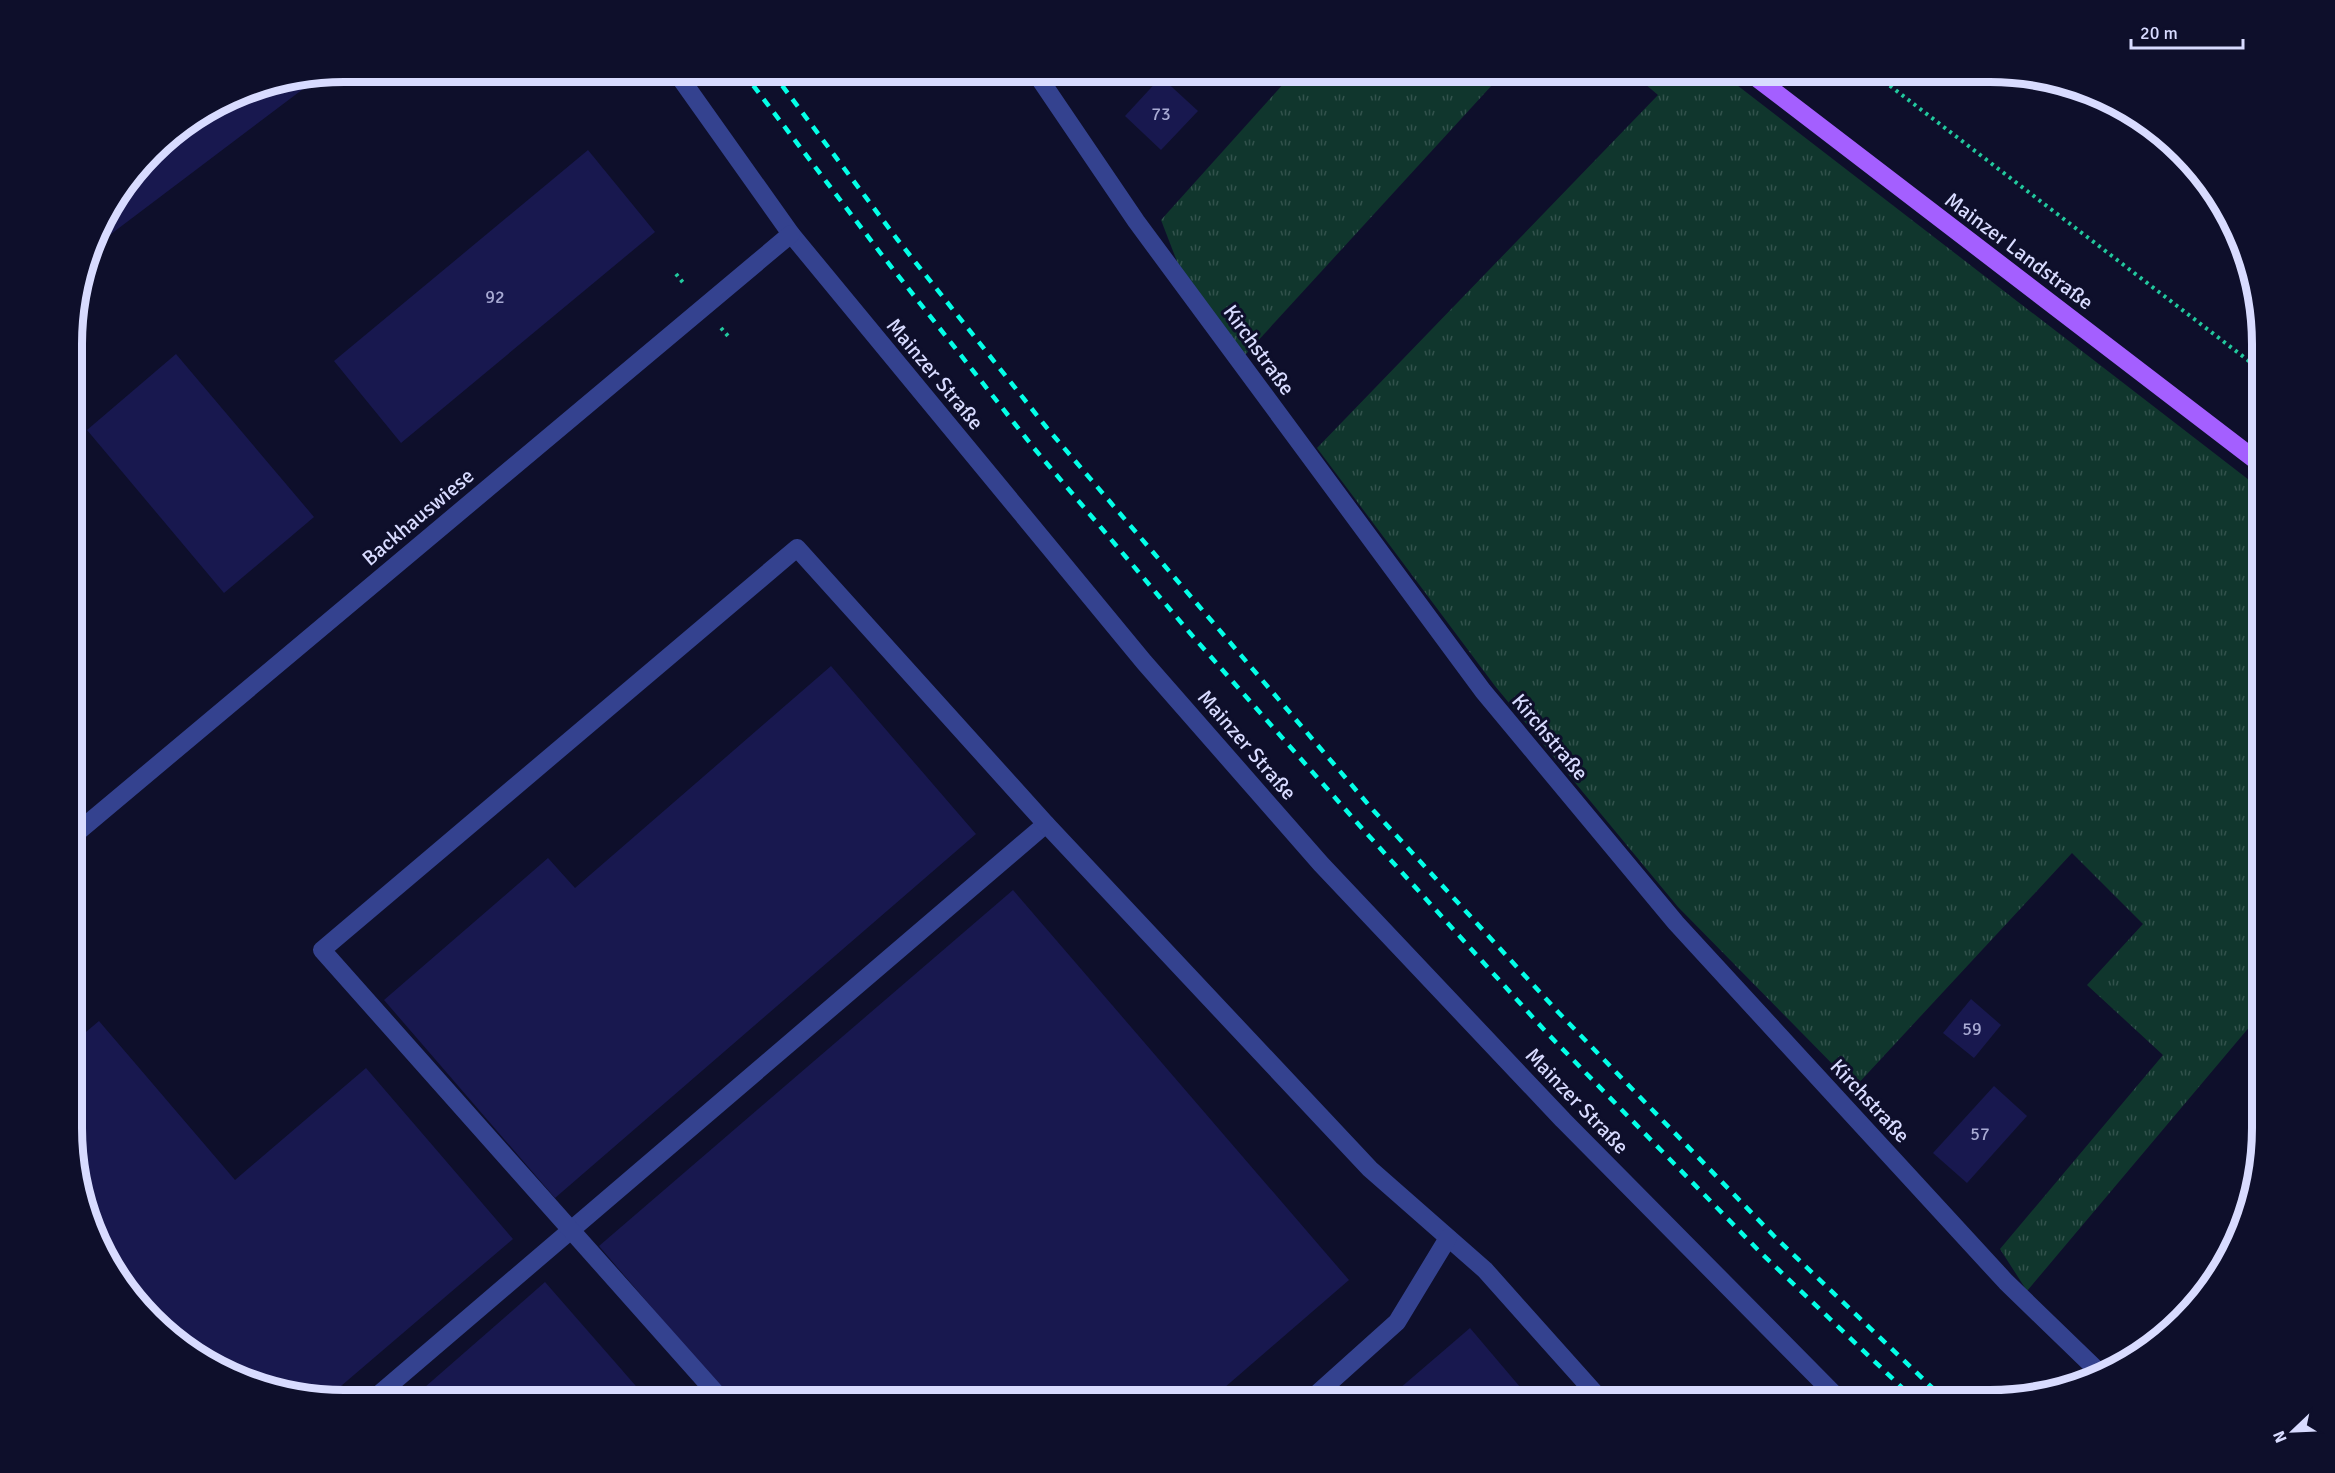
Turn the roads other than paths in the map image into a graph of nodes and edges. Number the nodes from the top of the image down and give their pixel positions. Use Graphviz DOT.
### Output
graph roads {
  1 [pos="683,82"];
  2 [pos="1042,82"];
  3 [pos="1762,82"];
  4 [pos="791,234"];
  5 [pos="2252,457"];
  6 [pos="1046,824"];
  7 [pos="82,828"];
  8 [pos="571,1231"];
  9 [pos="1448,1238"];
  10 [pos="2096,1369"];
  11 [pos="384,1390"];
  12 [pos="713,1390"];
  13 [pos="1321,1390"];
  14 [pos="1592,1390"];
  15 [pos="1829,1390"];
  1 -- 4 [label="street, Mainzer Straße"];
  2 -- 10 [label="street, Kirchstraße"];
  3 -- 5 [label="main road, Mainzer Landstraße"];
  4 -- 7 [label="street, Backhauswiese"];
  4 -- 15 [label="street, Mainzer Straße"];
  6 -- 8 [label="street"];
  6 -- 8 [label="street"];
  6 -- 9 [label="street"];
  8 -- 11 [label="street"];
  8 -- 12 [label="street"];
  9 -- 13 [label="street"];
  9 -- 14 [label="street"];
}
